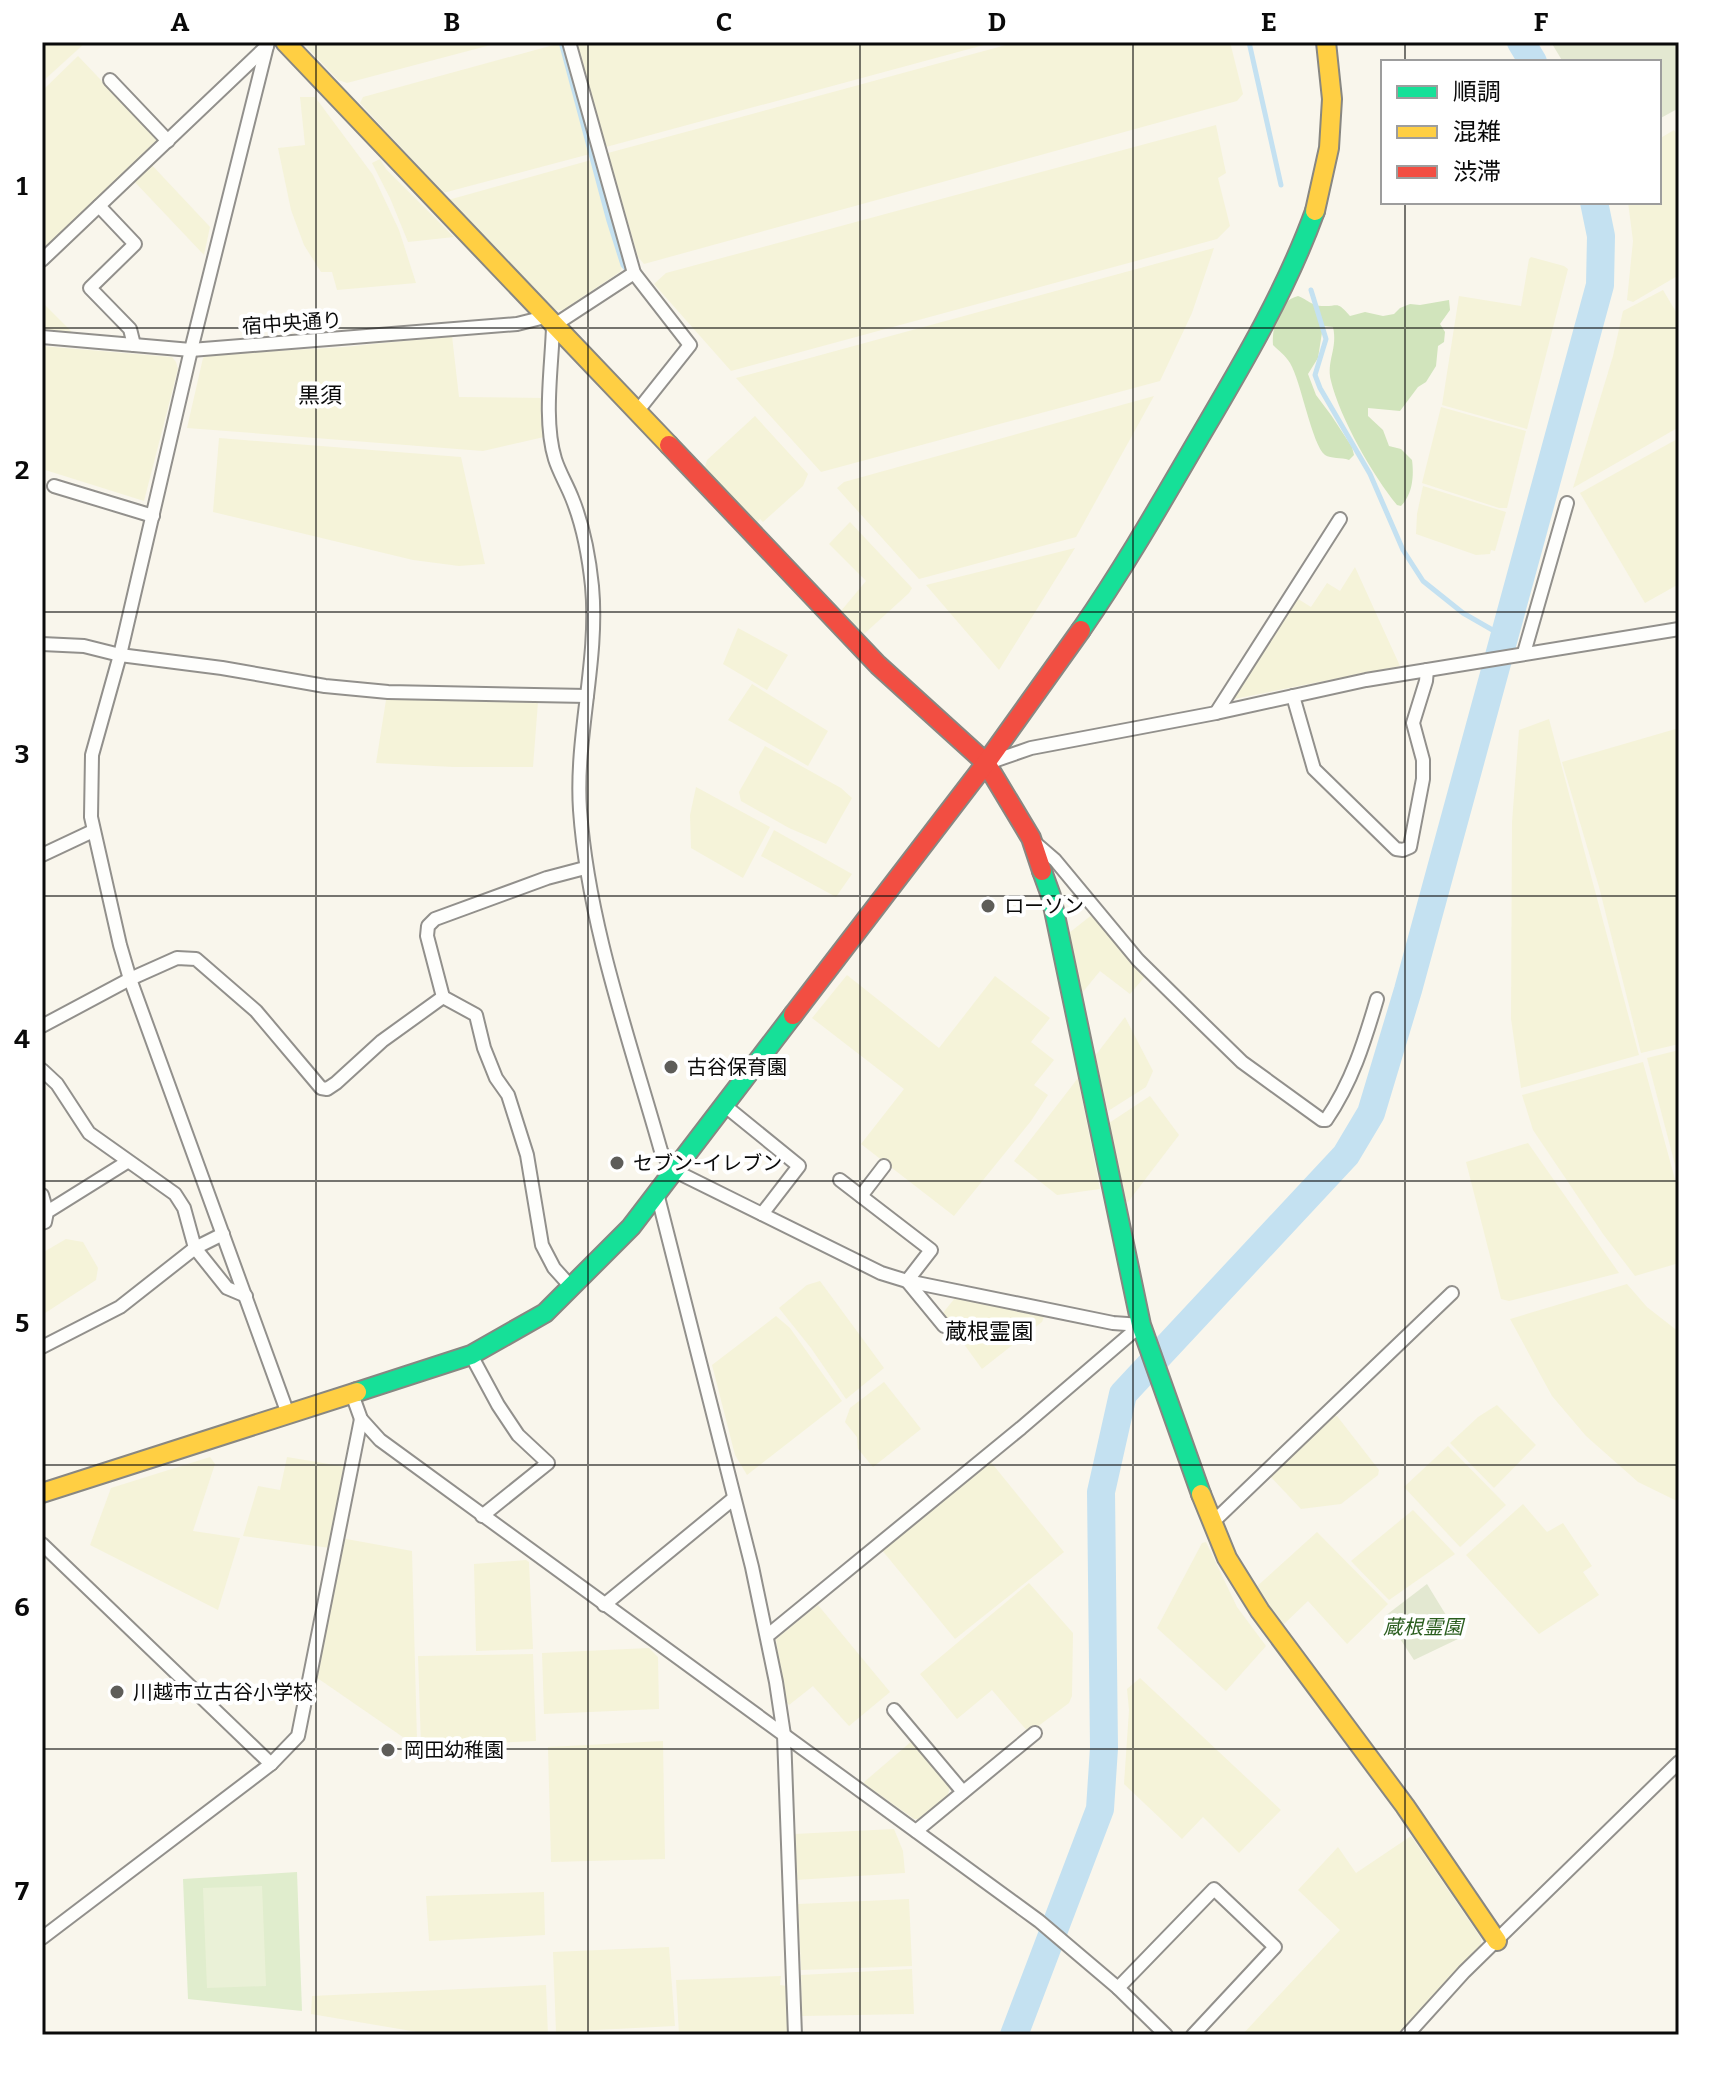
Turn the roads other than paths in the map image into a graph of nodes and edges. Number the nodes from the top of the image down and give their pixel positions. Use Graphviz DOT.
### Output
graph roads {
  1 [pos="569,42"];
  2 [pos="1326,42"];
  3 [pos="274,43"];
  4 [pos="110,80"];
  5 [pos="168,141"];
  6 [pos="99,206"];
  7 [pos="42,260"];
  8 [pos="634,273"];
  9 [pos="549,322"];
  10 [pos="42,337"];
  11 [pos="134,345"];
  12 [pos="191,350"];
  13 [pos="636,413"];
  14 [pos="54,486"];
  15 [pos="1567,503"];
  16 [pos="153,516"];
  17 [pos="1340,519"];
  18 [pos="1679,629"];
  19 [pos="42,644"];
  20 [pos="1521,653"];
  21 [pos="120,655"];
  22 [pos="1427,670"];
  23 [pos="587,696"];
  24 [pos="1293,696"];
  25 [pos="1216,713"];
  26 [pos="986,763"];
  27 [pos="93,831"];
  28 [pos="1031,838"];
  29 [pos="42,855"];
  30 [pos="585,868"];
  31 [pos="130,979"];
  32 [pos="443,997"];
  33 [pos="1377,999"];
  34 [pos="42,1026"];
  35 [pos="42,1070"];
  36 [pos="724,1105"];
  37 [pos="127,1162"];
  38 [pos="884,1166"];
  39 [pos="673,1170"];
  40 [pos="840,1180"];
  41 [pos="657,1193"];
  42 [pos="42,1195"];
  43 [pos="861,1196"];
  44 [pos="762,1214"];
  45 [pos="44,1217"];
  46 [pos="223,1234"];
  47 [pos="195,1248"];
  48 [pos="907,1281"];
  49 [pos="572,1288"];
  50 [pos="1452,1293"];
  51 [pos="246,1296"];
  52 [pos="1141,1325"];
  53 [pos="944,1326"];
  54 [pos="42,1347"];
  55 [pos="471,1355"];
  56 [pos="352,1394"];
  57 [pos="288,1414"];
  58 [pos="361,1419"];
  59 [pos="42,1493"];
  60 [pos="733,1499"];
  61 [pos="482,1516"];
  62 [pos="1212,1523"];
  63 [pos="42,1544"];
  64 [pos="604,1605"];
  65 [pos="767,1636"];
  66 [pos="894,1710"];
  67 [pos="1035,1733"];
  68 [pos="784,1735"];
  69 [pos="1679,1762"];
  70 [pos="271,1764"];
  71 [pos="963,1792"];
  72 [pos="916,1831"];
  73 [pos="42,1938"];
  74 [pos="1497,1941"];
  75 [pos="1118,1988"];
  76 [pos="795,2035"];
  77 [pos="1166,2035"];
  78 [pos="1193,2035"];
  79 [pos="1407,2035"];
  1 -- 8 [label="street"];
  2 -- 26 [label="street"];
  3 -- 5 [label="street"];
  3 -- 9 [label="street"];
  3 -- 12 [label="street"];
  4 -- 5 [label="street"];
  5 -- 6 [label="street"];
  6 -- 7 [label="street"];
  6 -- 11 [label="street"];
  8 -- 9 [label="street"];
  8 -- 13 [label="street"];
  9 -- 12 [label="street, 宿中央通り"];
  9 -- 13 [label="street"];
  9 -- 23 [label="street"];
  10 -- 11 [label="street, 宿中央通り"];
  11 -- 12 [label="street, 宿中央通り"];
  12 -- 16 [label="street"];
  13 -- 26 [label="street"];
  14 -- 16 [label="street"];
  15 -- 20 [label="street"];
  16 -- 21 [label="street"];
  17 -- 25 [label="street"];
  18 -- 20 [label="street"];
  19 -- 21 [label="street"];
  20 -- 22 [label="street"];
  21 -- 23 [label="street"];
  21 -- 27 [label="street"];
  22 -- 24 [label="street"];
  22 -- 24 [label="street"];
  23 -- 30 [label="street"];
  24 -- 25 [label="street"];
  25 -- 26 [label="street"];
  26 -- 28 [label="street"];
  26 -- 36 [label="street"];
  27 -- 29 [label="street"];
  27 -- 31 [label="street"];
  28 -- 33 [label="street"];
  28 -- 52 [label="street"];
  30 -- 32 [label="street"];
  30 -- 39 [label="street"];
  31 -- 32 [label="street"];
  31 -- 34 [label="street"];
  31 -- 46 [label="street"];
  32 -- 49 [label="street"];
  35 -- 37 [label="street"];
  36 -- 39 [label="street"];
  36 -- 44 [label="street"];
  37 -- 45 [label="street"];
  37 -- 47 [label="street"];
  38 -- 43 [label="street"];
  39 -- 41 [label="street"];
  39 -- 44 [label="street"];
  40 -- 43 [label="street"];
  41 -- 49 [label="street"];
  41 -- 60 [label="street"];
  42 -- 45 [label="street"];
  43 -- 48 [label="street"];
  44 -- 48 [label="street"];
  46 -- 47 [label="street"];
  46 -- 51 [label="street"];
  47 -- 51 [label="street"];
  47 -- 54 [label="street"];
  48 -- 52 [label="street"];
  48 -- 53 [label="street"];
  49 -- 55 [label="street"];
  50 -- 62 [label="street"];
  51 -- 57 [label="street"];
  52 -- 62 [label="street"];
  52 -- 65 [label="street"];
  55 -- 56 [label="street"];
  55 -- 61 [label="street"];
  56 -- 57 [label="street"];
  56 -- 58 [label="street"];
  57 -- 59 [label="street"];
  58 -- 61 [label="street"];
  58 -- 70 [label="street"];
  60 -- 64 [label="street"];
  60 -- 65 [label="street"];
  61 -- 64 [label="street"];
  62 -- 74 [label="street"];
  63 -- 70 [label="street"];
  64 -- 68 [label="street"];
  65 -- 68 [label="street"];
  66 -- 71 [label="street"];
  67 -- 71 [label="street"];
  68 -- 72 [label="street"];
  68 -- 76 [label="street"];
  69 -- 74 [label="street"];
  70 -- 73 [label="street"];
  71 -- 72 [label="street"];
  72 -- 75 [label="street"];
  74 -- 79 [label="street"];
  75 -- 77 [label="street"];
  75 -- 78 [label="street"];
}
